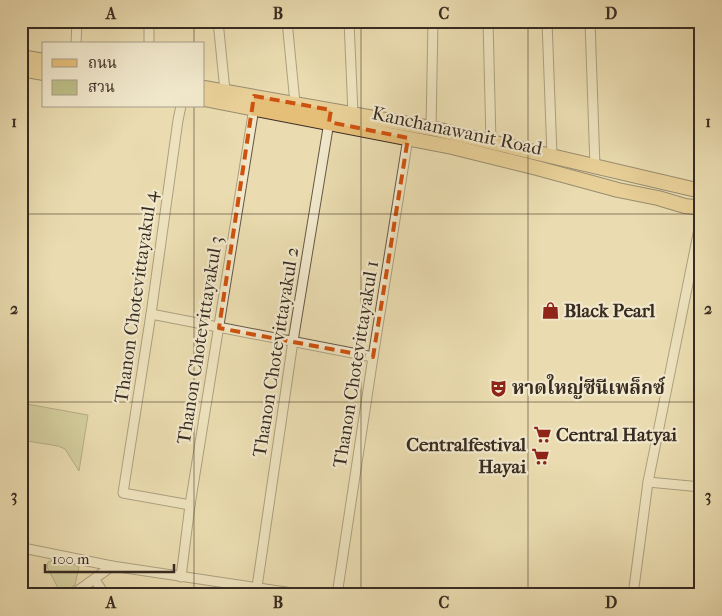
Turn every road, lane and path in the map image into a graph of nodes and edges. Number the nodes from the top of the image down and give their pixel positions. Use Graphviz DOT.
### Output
graph roads {
  1 [pos="77,21"];
  2 [pos="148,21"];
  3 [pos="218,21"];
  4 [pos="287,21"];
  5 [pos="349,21"];
  6 [pos="433,21"];
  7 [pos="488,21"];
  8 [pos="547,21"];
  9 [pos="590,21"];
  10 [pos="76,42"];
  11 [pos="149,42"];
  12 [pos="21,57"];
  13 [pos="42,60"];
  14 [pos="21,69"];
  15 [pos="42,73"];
  16 [pos="205,88"];
  17 [pos="224,91"];
  18 [pos="205,99"];
  19 [pos="254,102"];
  20 [pos="294,103"];
  21 [pos="181,108"];
  22 [pos="352,114"];
  23 [pos="330,116"];
  24 [pos="431,128"];
  25 [pos="408,138"];
  26 [pos="491,142"];
  27 [pos="552,156"];
  28 [pos="595,166"];
  29 [pos="701,191"];
  30 [pos="685,206"];
  31 [pos="701,208"];
  32 [pos="701,214"];
  33 [pos="701,219"];
  34 [pos="151,314"];
  35 [pos="219,328"];
  36 [pos="293,341"];
  37 [pos="373,357"];
  38 [pos="648,482"];
  39 [pos="701,488"];
  40 [pos="190,505"];
  41 [pos="28,549"];
  42 [pos="112,566"];
  43 [pos="181,577"];
  44 [pos="95,580"];
  45 [pos="257,587"];
  46 [pos="72,595"];
  47 [pos="105,595"];
  48 [pos="306,595"];
  49 [pos="337,595"];
  50 [pos="633,595"];
  1 -- 10 [label="street"];
  2 -- 11 [label="street"];
  3 -- 17 [label="street"];
  4 -- 20 [label="street"];
  5 -- 22 [label="street"];
  6 -- 24 [label="street"];
  7 -- 26 [label="street"];
  8 -- 27 [label="street"];
  9 -- 28 [label="street"];
  12 -- 13 [label="main road"];
  14 -- 15 [label="main road"];
  16 -- 17 [label="main road, Kanchanawanit Road"];
  17 -- 19 [label="main road, Kanchanawanit Road"];
  18 -- 19 [label="main road, Kanchanawanit Road"];
  19 -- 20 [label="main road, Kanchanawanit Road"];
  19 -- 23 [label="main road, Kanchanawanit Road"];
  19 -- 35 [label="street, Thanon Chotevittayakul 3"];
  20 -- 23 [label="main road, Kanchanawanit Road"];
  21 -- 34 [label="street, Thanon Chotevittayakul 4"];
  22 -- 23 [label="main road, Kanchanawanit Road"];
  22 -- 24 [label="main road, Kanchanawanit Road"];
  23 -- 25 [label="main road, Kanchanawanit Road"];
  23 -- 36 [label="street, Thanon Chotevittayakul 2"];
  24 -- 26 [label="main road, Kanchanawanit Road"];
  25 -- 30 [label="main road, Kanchanawanit Road"];
  25 -- 37 [label="street, Thanon Chotevittayakul 1"];
  26 -- 27 [label="main road, Kanchanawanit Road"];
  27 -- 28 [label="main road, Kanchanawanit Road"];
  28 -- 29 [label="main road, Kanchanawanit Road"];
  30 -- 31 [label="main road, Kanchanawanit Road"];
  30 -- 32 [label="main road"];
  33 -- 38 [label="street"];
  34 -- 35 [label="street"];
  34 -- 40 [label="street, Thanon Chotevittayakul 4"];
  35 -- 36 [label="street"];
  35 -- 40 [label="street, Thanon Chotevittayakul 3"];
  36 -- 37 [label="street"];
  36 -- 45 [label="street, Thanon Chotevittayakul 2"];
  37 -- 49 [label="street, Thanon Chotevittayakul 1"];
  38 -- 39 [label="street"];
  38 -- 50 [label="street"];
  40 -- 43 [label="street, Thanon Chotevittayakul 3"];
  41 -- 42 [label="street"];
  42 -- 43 [label="street"];
  42 -- 44 [label="street"];
  43 -- 45 [label="street"];
  44 -- 46 [label="street"];
  44 -- 47 [label="street"];
  45 -- 48 [label="street"];
}
